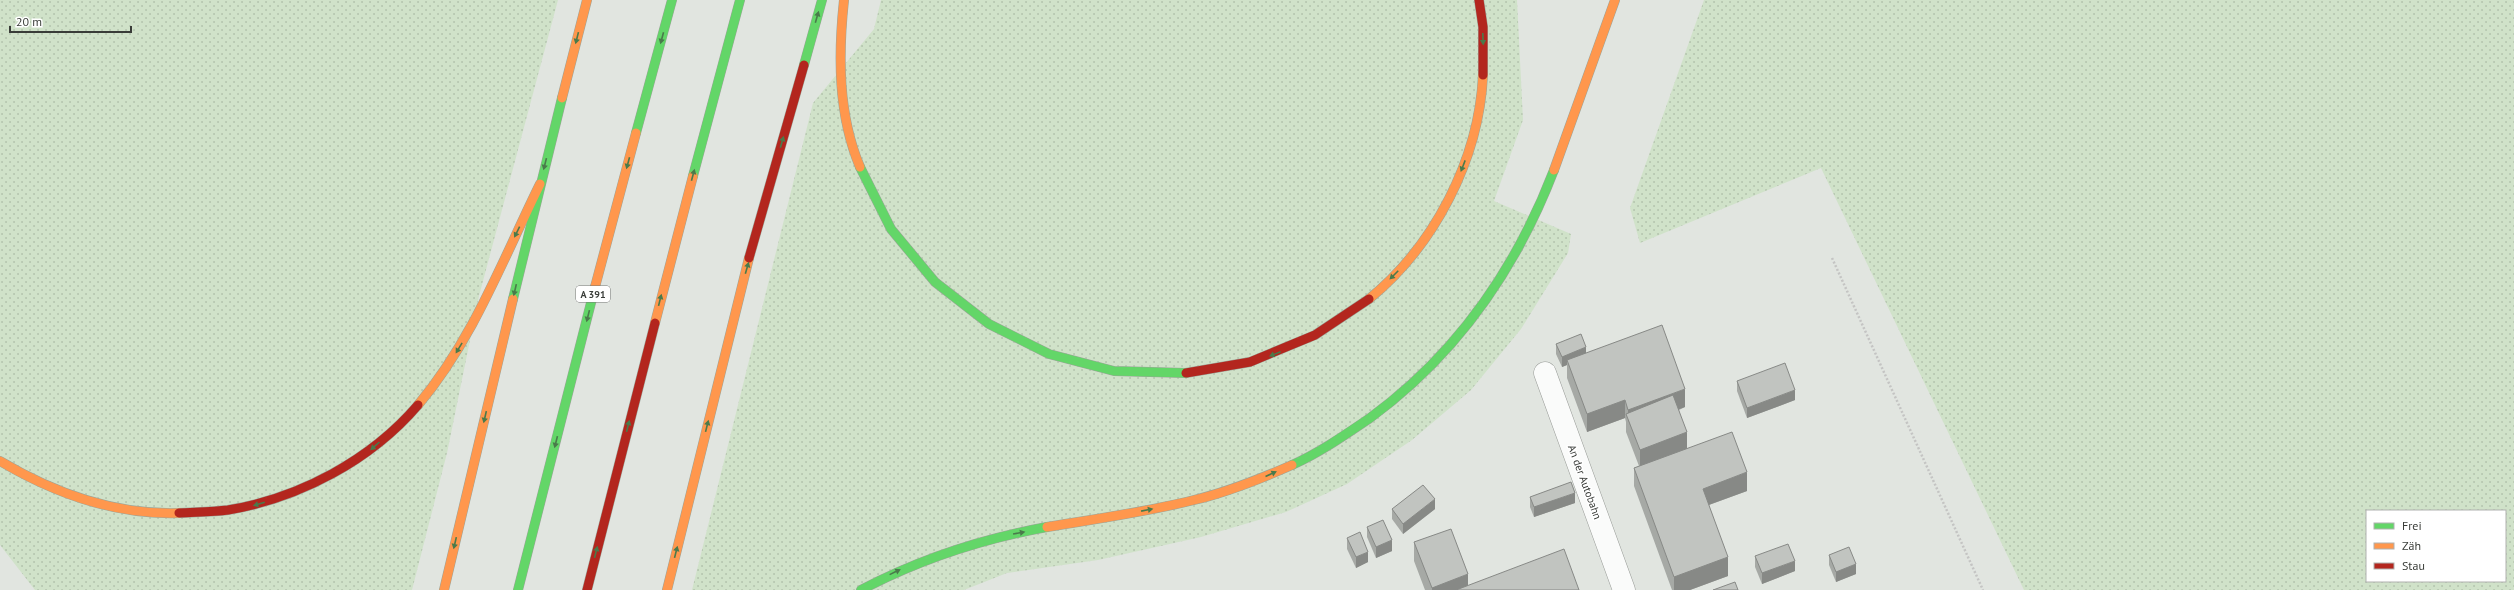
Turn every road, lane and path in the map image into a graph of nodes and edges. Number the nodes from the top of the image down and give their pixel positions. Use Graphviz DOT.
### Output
graph roads {
  1 [pos="587,0"];
  2 [pos="672,0"];
  3 [pos="740,0"];
  4 [pos="822,0"];
  5 [pos="844,0"];
  6 [pos="1479,0"];
  7 [pos="1615,0"];
  8 [pos="540,184"];
  9 [pos="1832,258"];
  10 [pos="1545,374"];
  11 [pos="0,461"];
  12 [pos="444,590"];
  13 [pos="518,590"];
  14 [pos="587,590"];
  15 [pos="667,590"];
  16 [pos="861,590"];
  17 [pos="1624,590"];
  18 [pos="1982,590"];
  1 -- 8 [label="highway, one-way"];
  2 -- 13 [label="highway, A 391, one-way"];
  14 -- 3 [label="highway, one-way"];
  15 -- 4 [label="highway, one-way"];
  6 -- 5 [label="highway, one-way"];
  16 -- 7 [label="highway, one-way"];
  8 -- 11 [label="highway, one-way"];
  8 -- 12 [label="highway, one-way"];
  9 -- 18 [label="path"];
  10 -- 17 [label="street, An der Autobahn"];
}
